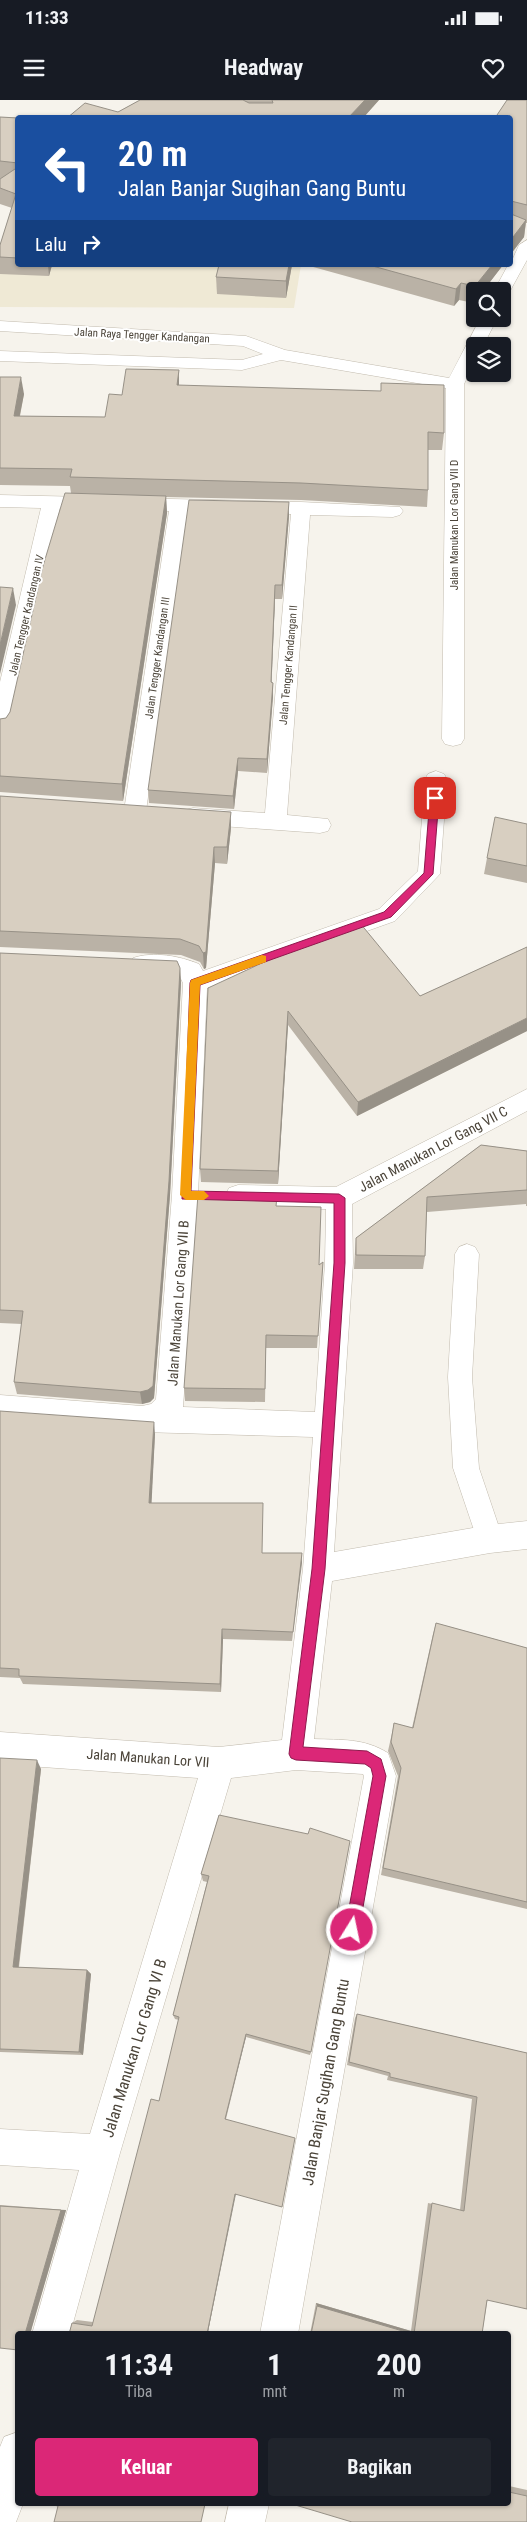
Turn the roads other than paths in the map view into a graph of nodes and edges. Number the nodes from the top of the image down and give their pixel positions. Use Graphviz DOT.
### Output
graph roads {
  1 [pos="527,245"];
  2 [pos="507,282"];
  3 [pos="0,326"];
  4 [pos="484,327"];
  5 [pos="281,355"];
  6 [pos="0,356"];
  7 [pos="455,384"];
  8 [pos="0,501"];
  9 [pos="52,502"];
  10 [pos="179,506"];
  11 [pos="301,508"];
  12 [pos="392,511"];
  13 [pos="0,728"];
  14 [pos="453,740"];
  15 [pos="436,778"];
  16 [pos="275,822"];
  17 [pos="320,825"];
  18 [pos="114,963"];
  19 [pos="188,975"];
  20 [pos="527,1099"];
  21 [pos="201,1196"];
  22 [pos="339,1198"];
  23 [pos="467,1254"];
  24 [pos="0,1408"];
  25 [pos="142,1420"];
  26 [pos="328,1425"];
  27 [pos="527,1535"];
  28 [pos="490,1539"];
  29 [pos="318,1569"];
  30 [pos="0,1748"];
  31 [pos="296,1754"];
  32 [pos="219,1763"];
  33 [pos="0,2148"];
  34 [pos="102,2153"];
  35 [pos="52,2331"];
  36 [pos="280,2331"];
  37 [pos="15,2461"];
  38 [pos="249,2506"];
  39 [pos="0,2513"];
  40 [pos="246,2522"];
  1 -- 2 [label="street"];
  3 -- 5 [label="street, Jalan Raya Tengger Kandangan"];
  4 -- 7 [label="street, Jalan Manukan Lor Gang VII D"];
  5 -- 6 [label="street, Jalan Raya Tengger Kandangan"];
  5 -- 7 [label="street, Jalan Raya Tengger Kandangan"];
  7 -- 14 [label="street, Jalan Manukan Lor Gang VII D"];
  8 -- 9 [label="street"];
  9 -- 10 [label="street"];
  9 -- 13 [label="street, Jalan Tengger Kandangan IV"];
  10 -- 11 [label="street"];
  10 -- 16 [label="street, Jalan Tengger Kandangan III"];
  11 -- 12 [label="street"];
  11 -- 16 [label="street, Jalan Tengger Kandangan II"];
  15 -- 19 [label="street"];
  16 -- 17 [label="street"];
  18 -- 19 [label="street"];
  19 -- 21 [label="street, Jalan Manukan Lor Gang VII B"];
  20 -- 22 [label="street, Jalan Manukan Lor Gang VII C"];
  21 -- 22 [label="street, Jalan Manukan Lor Gang VII C"];
  21 -- 25 [label="street, Jalan Manukan Lor Gang VII B"];
  22 -- 26 [label="street"];
  23 -- 28 [label="lane"];
  24 -- 25 [label="street"];
  25 -- 26 [label="street"];
  26 -- 29 [label="street"];
  27 -- 28 [label="street"];
  28 -- 29 [label="street"];
  29 -- 31 [label="street"];
  30 -- 32 [label="street, Jalan Manukan Lor VII"];
  31 -- 32 [label="street, Jalan Manukan Lor VII"];
  31 -- 36 [label="street, Jalan Banjar Sugihan Gang Buntu"];
  32 -- 34 [label="street, Jalan Manukan Lor Gang VI B"];
  33 -- 34 [label="street"];
  34 -- 35 [label="street, Jalan Manukan Lor Gang VI B"];
  37 -- 39 [label="street"];
  38 -- 40 [label="street"];
}
